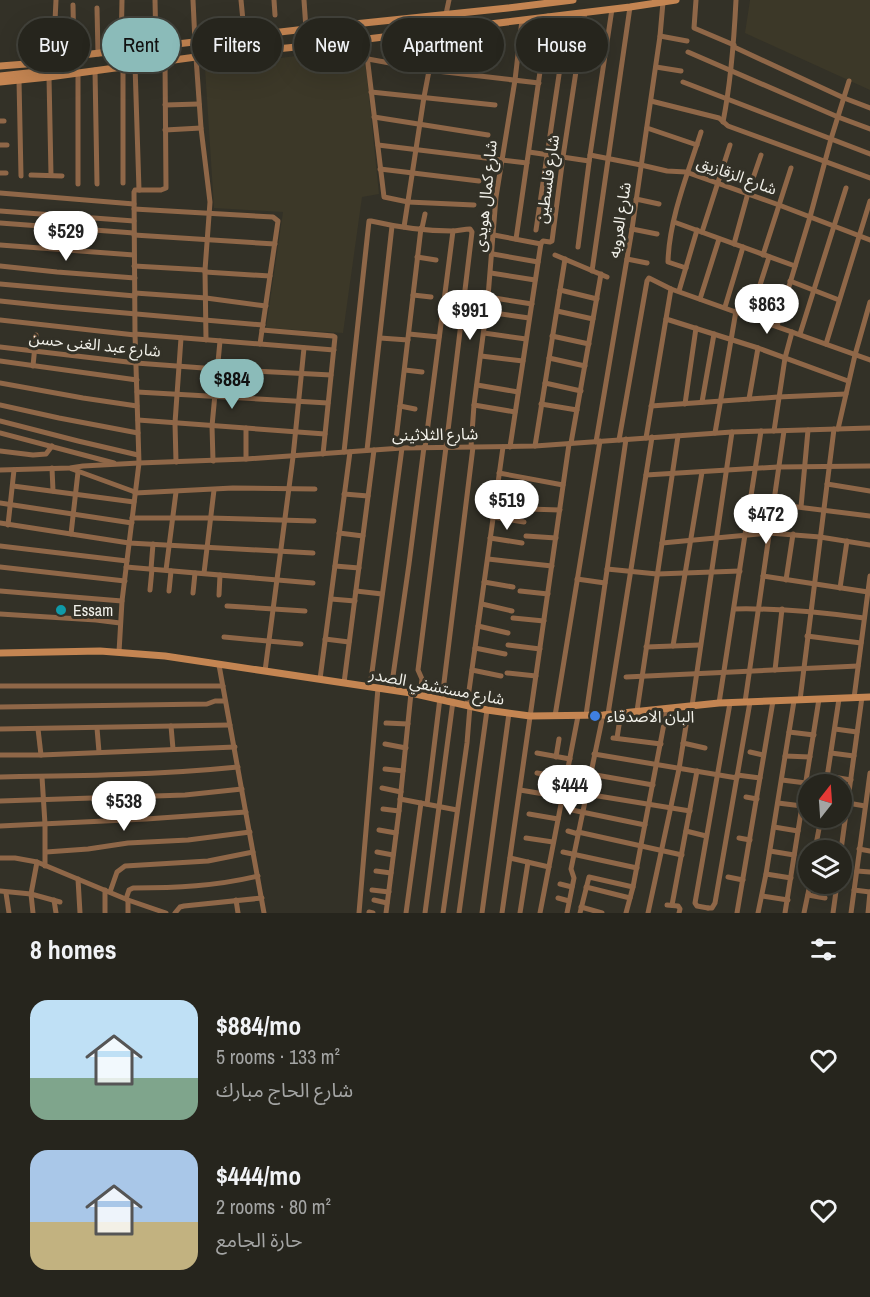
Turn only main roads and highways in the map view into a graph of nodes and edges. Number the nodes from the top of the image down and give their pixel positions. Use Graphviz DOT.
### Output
graph roads {
  1 [pos="573,0"];
  2 [pos="676,0"];
  3 [pos="509,4"];
  4 [pos="370,22"];
  5 [pos="294,30"];
  6 [pos="370,38"];
  7 [pos="294,47"];
  8 [pos="0,68"];
  9 [pos="66,74"];
  10 [pos="0,76"];
  11 [pos="0,82"];
  12 [pos="0,653"];
  13 [pos="862,697"];
  1 -- 3 [label="main road"];
  2 -- 6 [label="main road"];
  3 -- 4 [label="main road"];
  5 -- 8 [label="main road"];
  7 -- 9 [label="main road"];
  9 -- 10 [label="main road"];
  9 -- 11 [label="main road"];
  12 -- 13 [label="main road, شارع مستشفي الصدر"];
}
